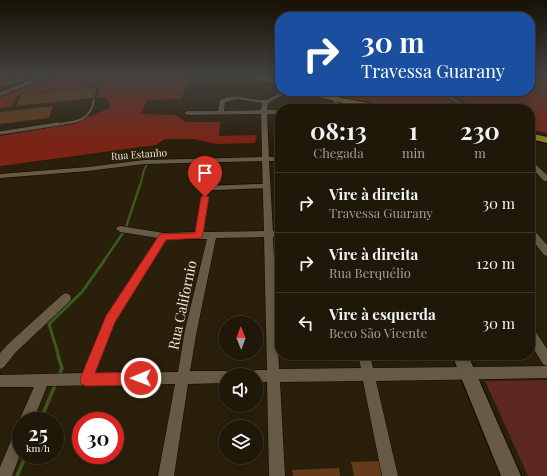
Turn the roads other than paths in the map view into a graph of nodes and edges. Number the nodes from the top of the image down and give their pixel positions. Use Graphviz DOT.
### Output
graph roads {
  1 [pos="227,98"];
  2 [pos="242,98"];
  3 [pos="272,98"];
  4 [pos="324,98"];
  5 [pos="335,98"];
  6 [pos="452,98"];
  7 [pos="94,100"];
  8 [pos="265,102"];
  9 [pos="336,102"];
  10 [pos="334,104"];
  11 [pos="347,104"];
  12 [pos="363,104"];
  13 [pos="462,104"];
  14 [pos="221,112"];
  15 [pos="264,112"];
  16 [pos="275,112"];
  17 [pos="187,113"];
  18 [pos="0,133"];
  19 [pos="535,133"];
  20 [pos="547,136"];
  21 [pos="535,137"];
  22 [pos="547,140"];
  23 [pos="265,159"];
  24 [pos="275,159"];
  25 [pos="535,167"];
  26 [pos="0,176"];
  27 [pos="547,179"];
  28 [pos="266,186"];
  29 [pos="211,188"];
  30 [pos="205,197"];
  31 [pos="120,229"];
  32 [pos="275,234"];
  33 [pos="212,235"];
  34 [pos="268,235"];
  35 [pos="164,236"];
  36 [pos="199,236"];
  37 [pos="535,238"];
  38 [pos="547,252"];
  39 [pos="66,298"];
  40 [pos="535,340"];
  41 [pos="365,360"];
  42 [pos="462,360"];
  43 [pos="547,360"];
  44 [pos="0,363"];
  45 [pos="547,372"];
  46 [pos="468,373"];
  47 [pos="368,374"];
  48 [pos="263,376"];
  49 [pos="273,376"];
  50 [pos="219,377"];
  51 [pos="182,378"];
  52 [pos="86,379"];
  53 [pos="42,380"];
  54 [pos="0,381"];
  55 [pos="30,412"];
  56 [pos="12,456"];
  57 [pos="4,476"];
  58 [pos="166,476"];
  59 [pos="276,476"];
  60 [pos="390,476"];
  61 [pos="511,476"];
  1 -- 14 [label="street"];
  2 -- 8 [label="street"];
  3 -- 8 [label="street"];
  4 -- 9 [label="main road"];
  5 -- 12 [label="main road"];
  6 -- 13 [label="lane"];
  7 -- 18 [label="lane"];
  8 -- 15 [label="street"];
  9 -- 10 [label="street"];
  9 -- 11 [label="main road"];
  14 -- 15 [label="street"];
  14 -- 17 [label="street"];
  15 -- 16 [label="street"];
  15 -- 23 [label="street"];
  19 -- 20 [label="main road"];
  21 -- 22 [label="main road"];
  23 -- 24 [label="street, Rua Estanho"];
  23 -- 26 [label="street, Rua Estanho"];
  23 -- 28 [label="street"];
  25 -- 27 [label="street"];
  28 -- 29 [label="lane"];
  28 -- 34 [label="street"];
  30 -- 36 [label="street"];
  31 -- 35 [label="street"];
  32 -- 34 [label="street"];
  33 -- 34 [label="street"];
  33 -- 36 [label="street"];
  33 -- 51 [label="street, Rua Californio"];
  34 -- 49 [label="street"];
  35 -- 36 [label="street"];
  35 -- 52 [label="street"];
  37 -- 38 [label="street"];
  39 -- 44 [label="street"];
  40 -- 43 [label="street"];
  41 -- 47 [label="street"];
  42 -- 46 [label="street"];
  45 -- 46 [label="street"];
  46 -- 47 [label="street"];
  46 -- 61 [label="street"];
  47 -- 49 [label="street"];
  47 -- 60 [label="street"];
  48 -- 49 [label="street"];
  49 -- 59 [label="street"];
  50 -- 51 [label="street"];
  51 -- 52 [label="street"];
  51 -- 58 [label="street, Rua Californio"];
  52 -- 53 [label="street"];
  53 -- 54 [label="street"];
  53 -- 55 [label="street"];
  56 -- 57 [label="street"];
}
